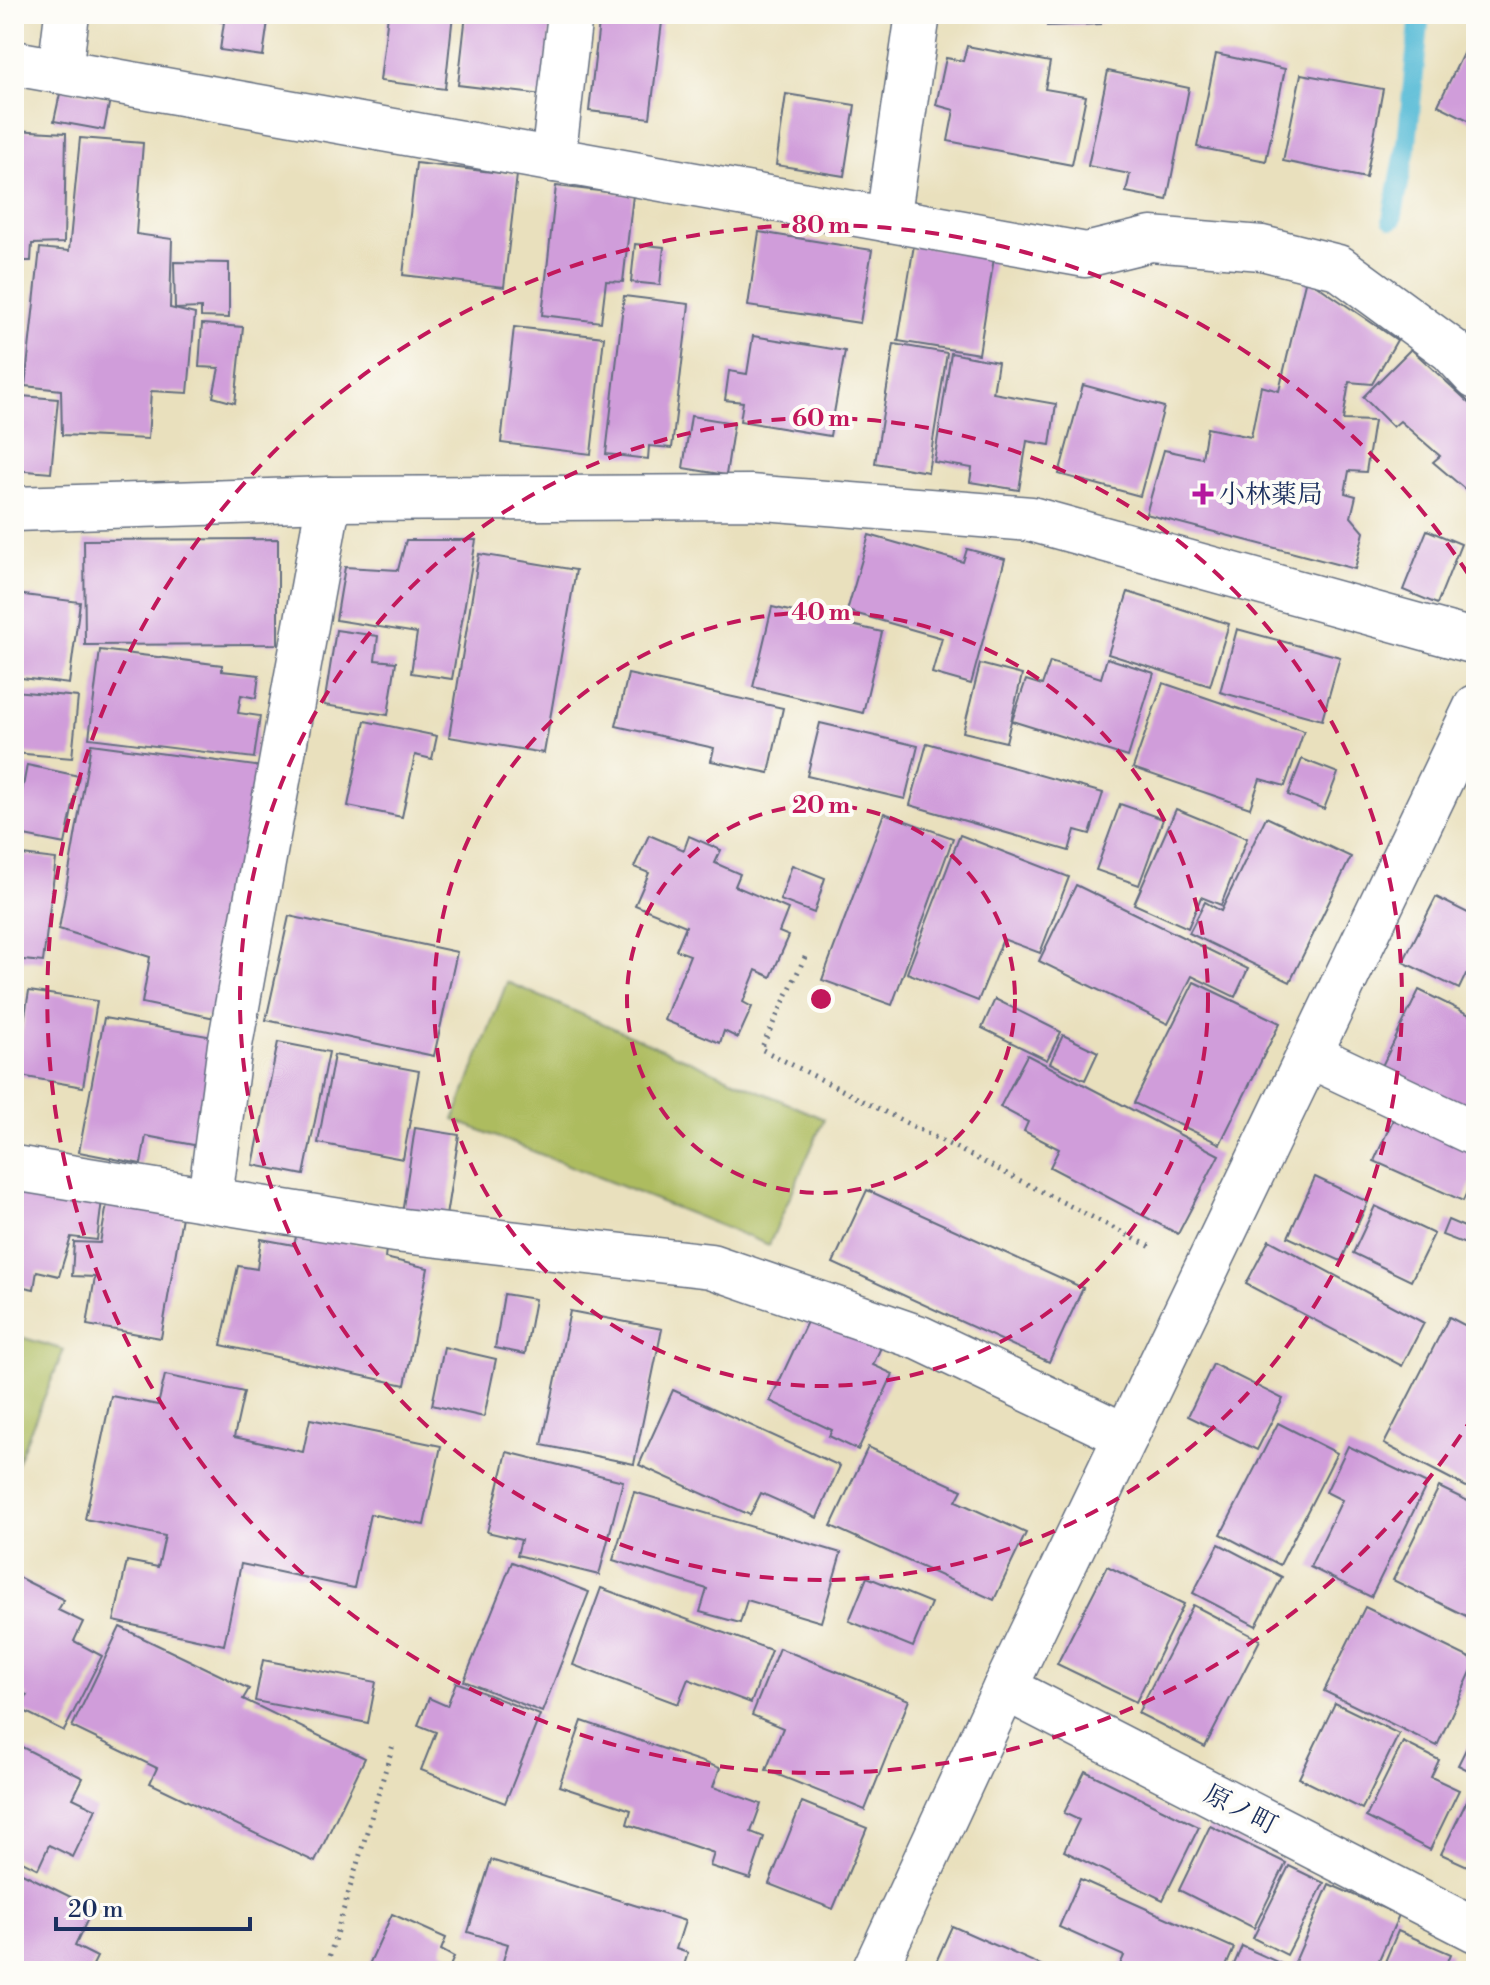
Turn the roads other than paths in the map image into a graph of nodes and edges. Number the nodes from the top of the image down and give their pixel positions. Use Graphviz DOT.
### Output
graph roads {
  1 [pos="67,14"];
  2 [pos="570,14"];
  3 [pos="918,14"];
  4 [pos="14,63"];
  5 [pos="60,71"];
  6 [pos="553,160"];
  7 [pos="888,220"];
  8 [pos="1476,377"];
  9 [pos="329,499"];
  10 [pos="14,509"];
  11 [pos="1476,642"];
  12 [pos="1476,707"];
  13 [pos="1309,1055"];
  14 [pos="1476,1134"];
  15 [pos="14,1168"];
  16 [pos="210,1198"];
  17 [pos="1126,1436"];
  18 [pos="1005,1688"];
  19 [pos="1476,1930"];
  20 [pos="874,1971"];
  1 -- 5 [label="street"];
  2 -- 6 [label="street"];
  3 -- 7 [label="street"];
  4 -- 5 [label="street"];
  5 -- 6 [label="street"];
  6 -- 7 [label="street"];
  7 -- 8 [label="street"];
  9 -- 10 [label="street"];
  9 -- 11 [label="street"];
  9 -- 16 [label="street"];
  12 -- 13 [label="street"];
  13 -- 14 [label="street"];
  13 -- 17 [label="street"];
  15 -- 16 [label="street"];
  16 -- 17 [label="street"];
  17 -- 18 [label="street"];
  18 -- 19 [label="street, 原ノ町"];
  18 -- 20 [label="street"];
}
